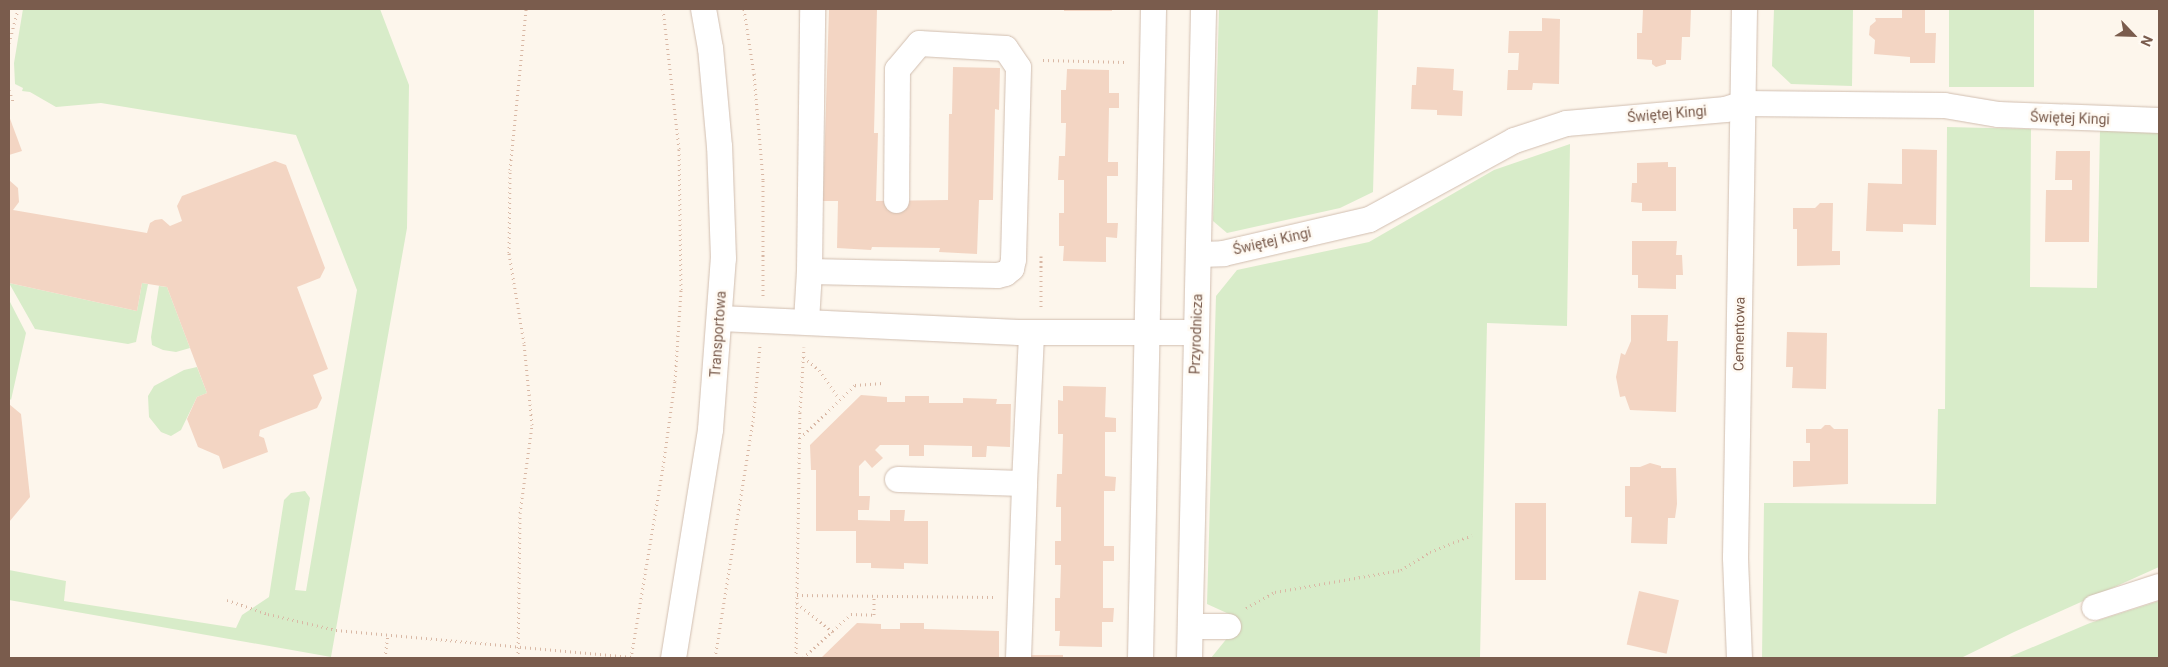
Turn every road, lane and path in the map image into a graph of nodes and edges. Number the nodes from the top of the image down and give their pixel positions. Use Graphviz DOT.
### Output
graph roads {
  1 [pos="18,9"];
  2 [pos="526,9"];
  3 [pos="663,9"];
  4 [pos="703,9"];
  5 [pos="812,9"];
  6 [pos="1153,9"];
  7 [pos="1203,9"];
  8 [pos="1744,9"];
  9 [pos="9,43"];
  10 [pos="1152,63"];
  11 [pos="1042,70"];
  12 [pos="9,90"];
  13 [pos="13,101"];
  14 [pos="1743,103"];
  15 [pos="2159,120"];
  16 [pos="896,200"];
  17 [pos="1041,254"];
  18 [pos="1199,254"];
  19 [pos="809,271"];
  20 [pos="720,318"];
  21 [pos="806,321"];
  22 [pos="1036,332"];
  23 [pos="1145,332"];
  24 [pos="1196,332"];
  25 [pos="804,356"];
  26 [pos="883,383"];
  27 [pos="839,399"];
  28 [pos="800,438"];
  29 [pos="897,479"];
  30 [pos="1024,483"];
  31 [pos="1472,535"];
  32 [pos="2159,586"];
  33 [pos="797,595"];
  34 [pos="874,596"];
  35 [pos="1020,598"];
  36 [pos="227,600"];
  37 [pos="797,603"];
  38 [pos="2094,607"];
  39 [pos="1190,626"];
  40 [pos="1228,626"];
  41 [pos="832,632"];
  42 [pos="388,634"];
  43 [pos="518,647"];
  44 [pos="385,658"];
  45 [pos="518,658"];
  46 [pos="632,658"];
  47 [pos="673,658"];
  48 [pos="796,658"];
  49 [pos="804,658"];
  50 [pos="1018,658"];
  51 [pos="1140,658"];
  52 [pos="1189,658"];
  53 [pos="1739,658"];
  1 -- 9 [label="path"];
  2 -- 43 [label="path"];
  3 -- 46 [label="path"];
  4 -- 20 [label="street, Transportowa"];
  5 -- 19 [label="street"];
  6 -- 10 [label="street"];
  7 -- 18 [label="street, Przyrodnicza"];
  8 -- 14 [label="street, Cementowa"];
  10 -- 11 [label="path"];
  10 -- 23 [label="street"];
  12 -- 13 [label="path"];
  14 -- 15 [label="street, Świętej Kingi"];
  14 -- 18 [label="street, Świętej Kingi"];
  14 -- 53 [label="street, Cementowa"];
  16 -- 19 [label="street"];
  17 -- 22 [label="path"];
  18 -- 24 [label="street, Przyrodnicza"];
  19 -- 21 [label="street"];
  20 -- 21 [label="street"];
  20 -- 47 [label="street, Transportowa"];
  21 -- 22 [label="street"];
  21 -- 25 [label="path"];
  22 -- 23 [label="street"];
  22 -- 30 [label="street"];
  23 -- 24 [label="street"];
  23 -- 51 [label="street"];
  24 -- 39 [label="street, Przyrodnicza"];
  25 -- 27 [label="path"];
  25 -- 28 [label="path"];
  26 -- 27 [label="path"];
  27 -- 28 [label="path"];
  28 -- 33 [label="path"];
  29 -- 30 [label="street"];
  30 -- 35 [label="street"];
  31 -- 40 [label="path"];
  32 -- 38 [label="street"];
  33 -- 34 [label="path"];
  33 -- 37 [label="path"];
  34 -- 35 [label="path"];
  34 -- 41 [label="path"];
  35 -- 50 [label="street"];
  36 -- 42 [label="path"];
  37 -- 41 [label="path"];
  37 -- 48 [label="path"];
  39 -- 40 [label="street"];
  39 -- 52 [label="street, Przyrodnicza"];
  41 -- 49 [label="path"];
  42 -- 43 [label="path"];
  42 -- 44 [label="path"];
  43 -- 45 [label="path"];
  43 -- 46 [label="path"];
}
